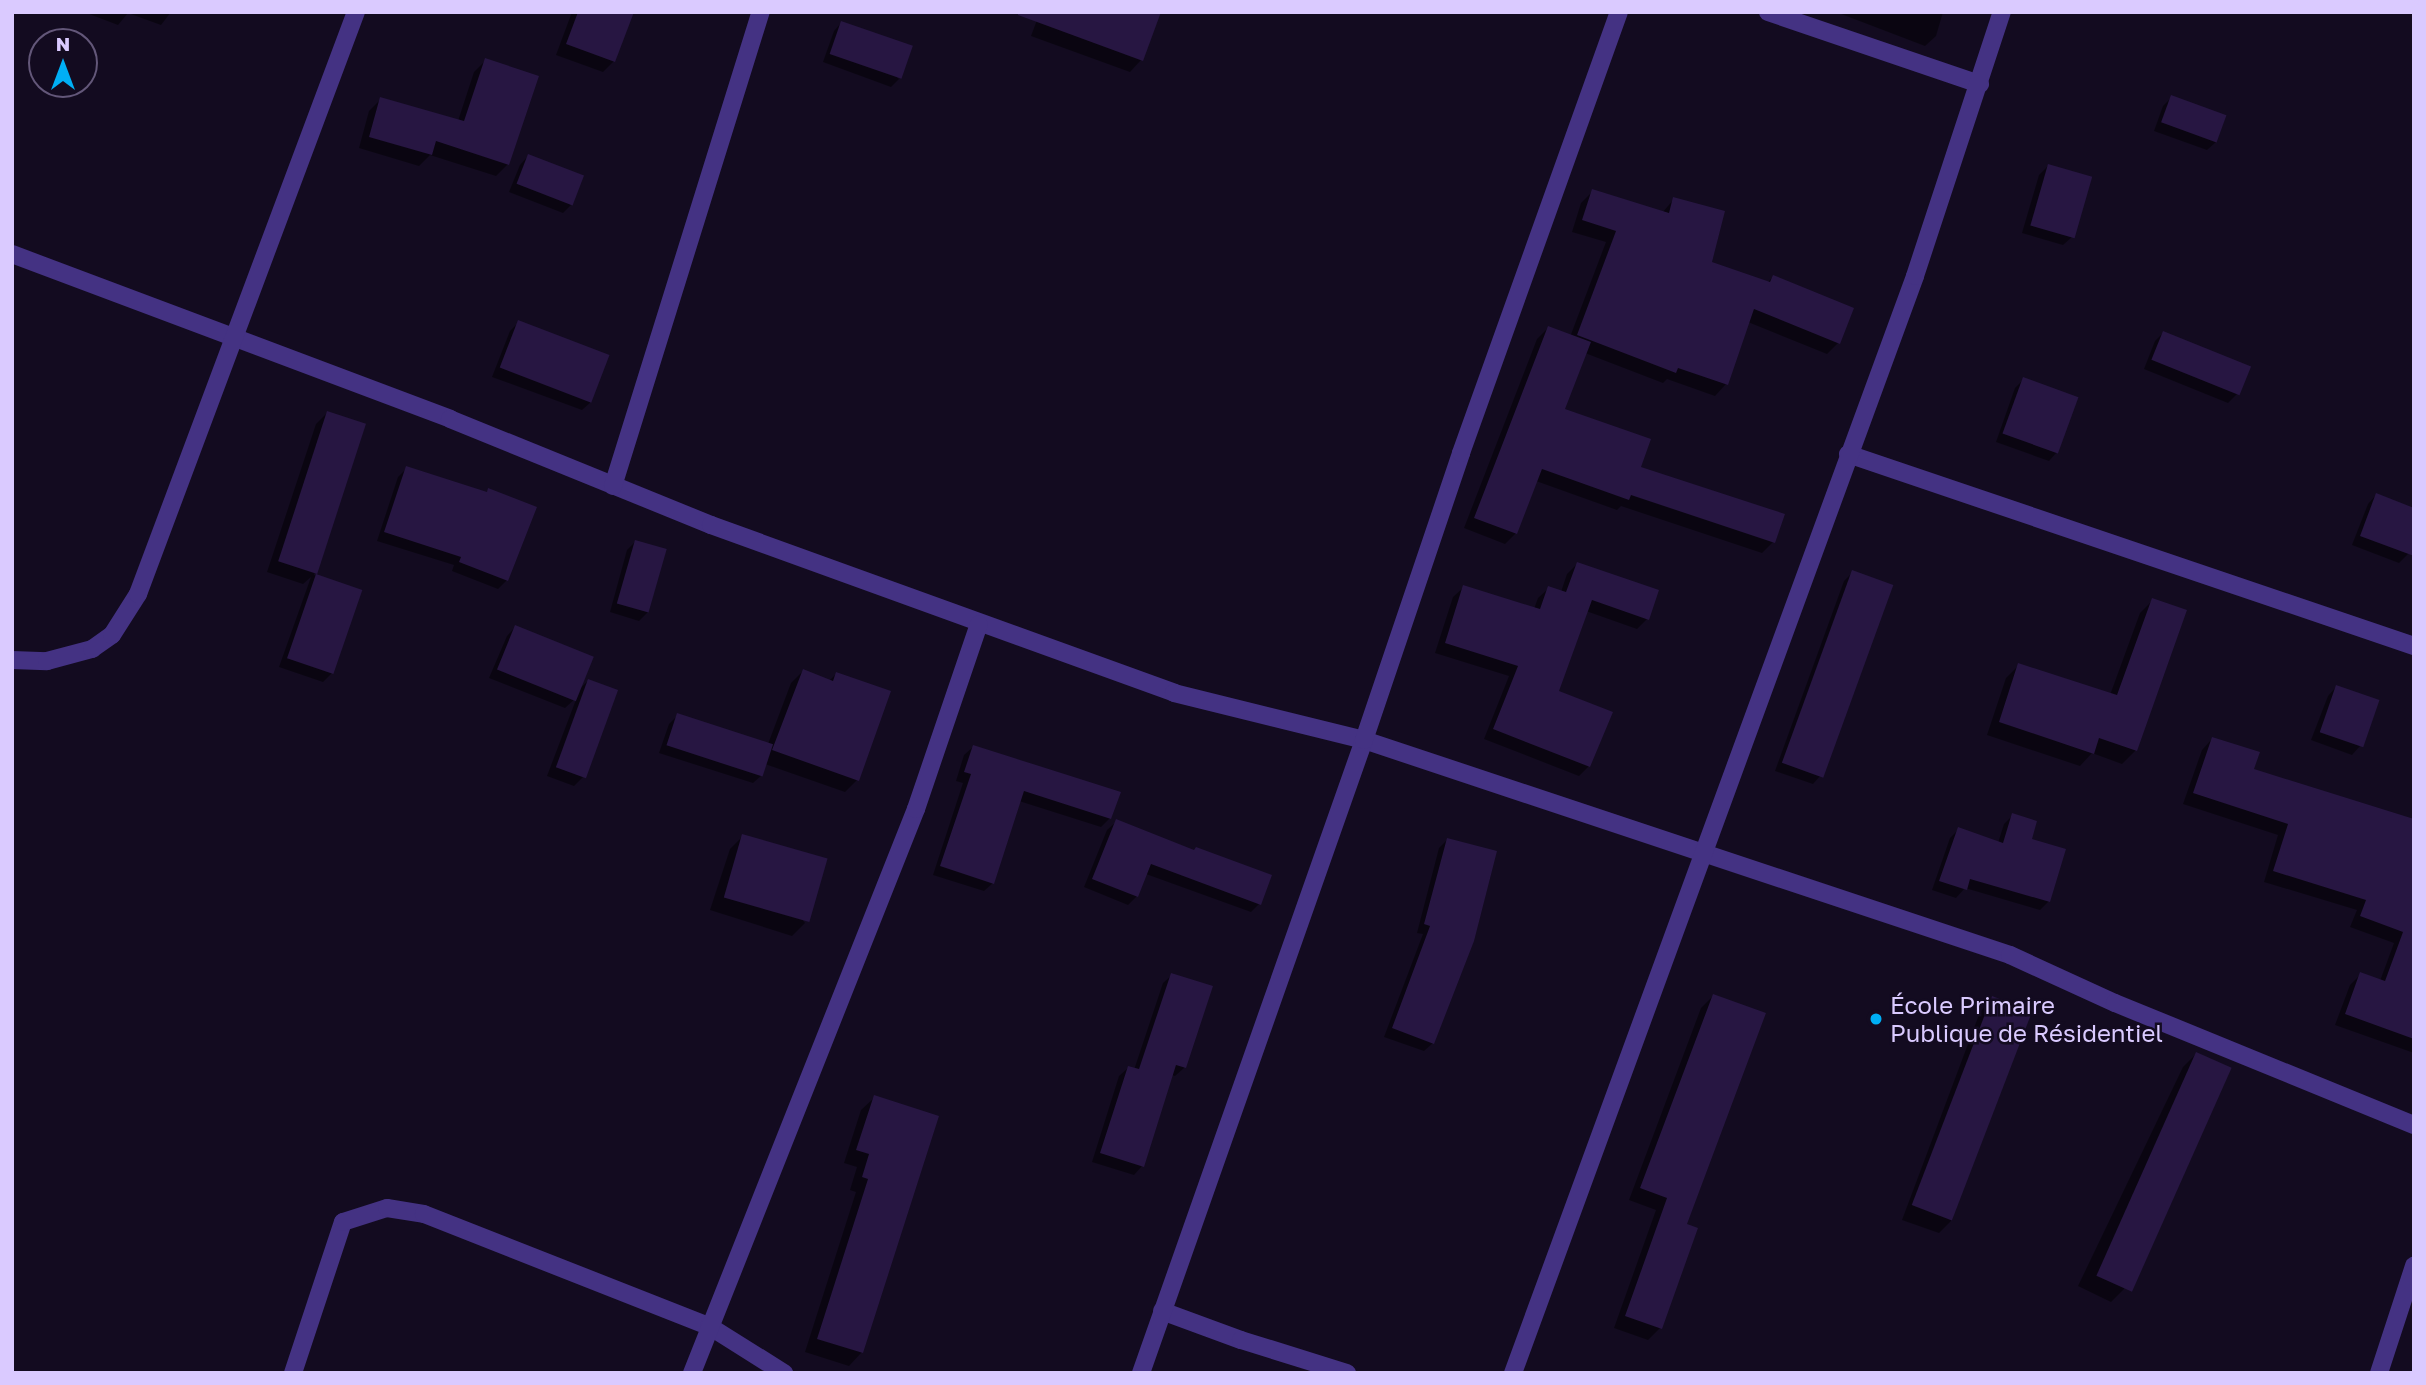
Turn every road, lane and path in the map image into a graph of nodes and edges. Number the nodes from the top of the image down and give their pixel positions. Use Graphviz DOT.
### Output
graph roads {
  1 [pos="356,12"];
  2 [pos="761,12"];
  3 [pos="1619,12"];
  4 [pos="1768,12"];
  5 [pos="2002,12"];
  6 [pos="1980,84"];
  7 [pos="12,254"];
  8 [pos="235,336"];
  9 [pos="1848,454"];
  10 [pos="614,485"];
  11 [pos="979,624"];
  12 [pos="2414,646"];
  13 [pos="12,660"];
  14 [pos="1364,740"];
  15 [pos="1705,851"];
  16 [pos="2414,1125"];
  17 [pos="2414,1266"];
  18 [pos="1162,1311"];
  19 [pos="709,1326"];
  20 [pos="293,1373"];
  21 [pos="692,1373"];
  22 [pos="784,1373"];
  23 [pos="1141,1373"];
  24 [pos="1348,1373"];
  25 [pos="1513,1373"];
  26 [pos="2379,1373"];
  1 -- 8 [label="street"];
  2 -- 10 [label="street"];
  3 -- 14 [label="street"];
  4 -- 6 [label="street"];
  5 -- 6 [label="street"];
  6 -- 9 [label="street"];
  7 -- 8 [label="street"];
  8 -- 10 [label="street"];
  8 -- 13 [label="street"];
  9 -- 12 [label="street"];
  9 -- 15 [label="street"];
  10 -- 11 [label="street"];
  11 -- 14 [label="street"];
  11 -- 19 [label="street"];
  14 -- 15 [label="street"];
  14 -- 18 [label="street"];
  15 -- 16 [label="street"];
  15 -- 25 [label="street"];
  17 -- 26 [label="street"];
  18 -- 23 [label="street"];
  18 -- 24 [label="street"];
  19 -- 20 [label="street"];
  19 -- 21 [label="street"];
  19 -- 22 [label="street"];
}
